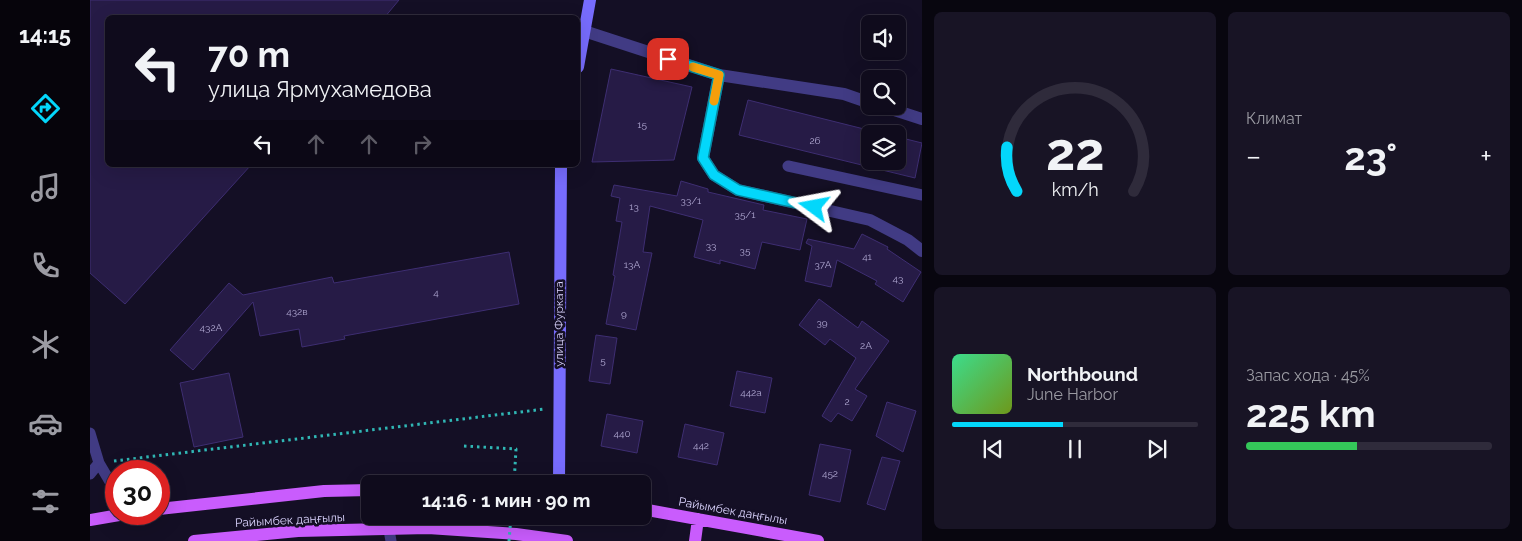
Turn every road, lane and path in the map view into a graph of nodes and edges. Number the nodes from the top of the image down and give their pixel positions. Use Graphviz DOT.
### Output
graph roads {
  1 [pos="590,0"];
  2 [pos="584,31"];
  3 [pos="580,55"];
  4 [pos="719,75"];
  5 [pos="861,100"];
  6 [pos="906,114"];
  7 [pos="922,119"];
  8 [pos="788,166"];
  9 [pos="561,167"];
  10 [pos="922,195"];
  11 [pos="922,252"];
  12 [pos="559,407"];
  13 [pos="90,433"];
  14 [pos="464,446"];
  15 [pos="99,463"];
  16 [pos="105,473"];
  17 [pos="90,474"];
  18 [pos="514,475"];
  19 [pos="559,475"];
  20 [pos="361,490"];
  21 [pos="170,508"];
  22 [pos="651,510"];
  23 [pos="105,517"];
  24 [pos="698,519"];
  25 [pos="90,520"];
  26 [pos="510,525"];
  27 [pos="390,535"];
  28 [pos="194,541"];
  29 [pos="509,541"];
  30 [pos="567,541"];
  31 [pos="695,541"];
  32 [pos="818,541"];
  1 -- 2 [label="street"];
  2 -- 3 [label="street"];
  2 -- 4 [label="street"];
  4 -- 5 [label="street"];
  4 -- 11 [label="street"];
  6 -- 7 [label="street"];
  8 -- 10 [label="lane"];
  9 -- 12 [label="street, улица Фурката"];
  12 -- 15 [label="path"];
  12 -- 19 [label="street, улица Фурката"];
  13 -- 15 [label="lane"];
  14 -- 18 [label="path"];
  15 -- 16 [label="lane"];
  15 -- 17 [label="lane"];
  20 -- 21 [label="main road, Райымбек даңғылы"];
  22 -- 24 [label="main road, Райымбек даңғылы"];
  23 -- 25 [label="main road"];
  24 -- 31 [label="main road"];
  24 -- 32 [label="main road, Райымбек даңғылы"];
  26 -- 29 [label="path, bridge"];
  27 -- 28 [label="main road, Райымбек даңғылы"];
  27 -- 30 [label="main road, Райымбек даңғылы"];
}
